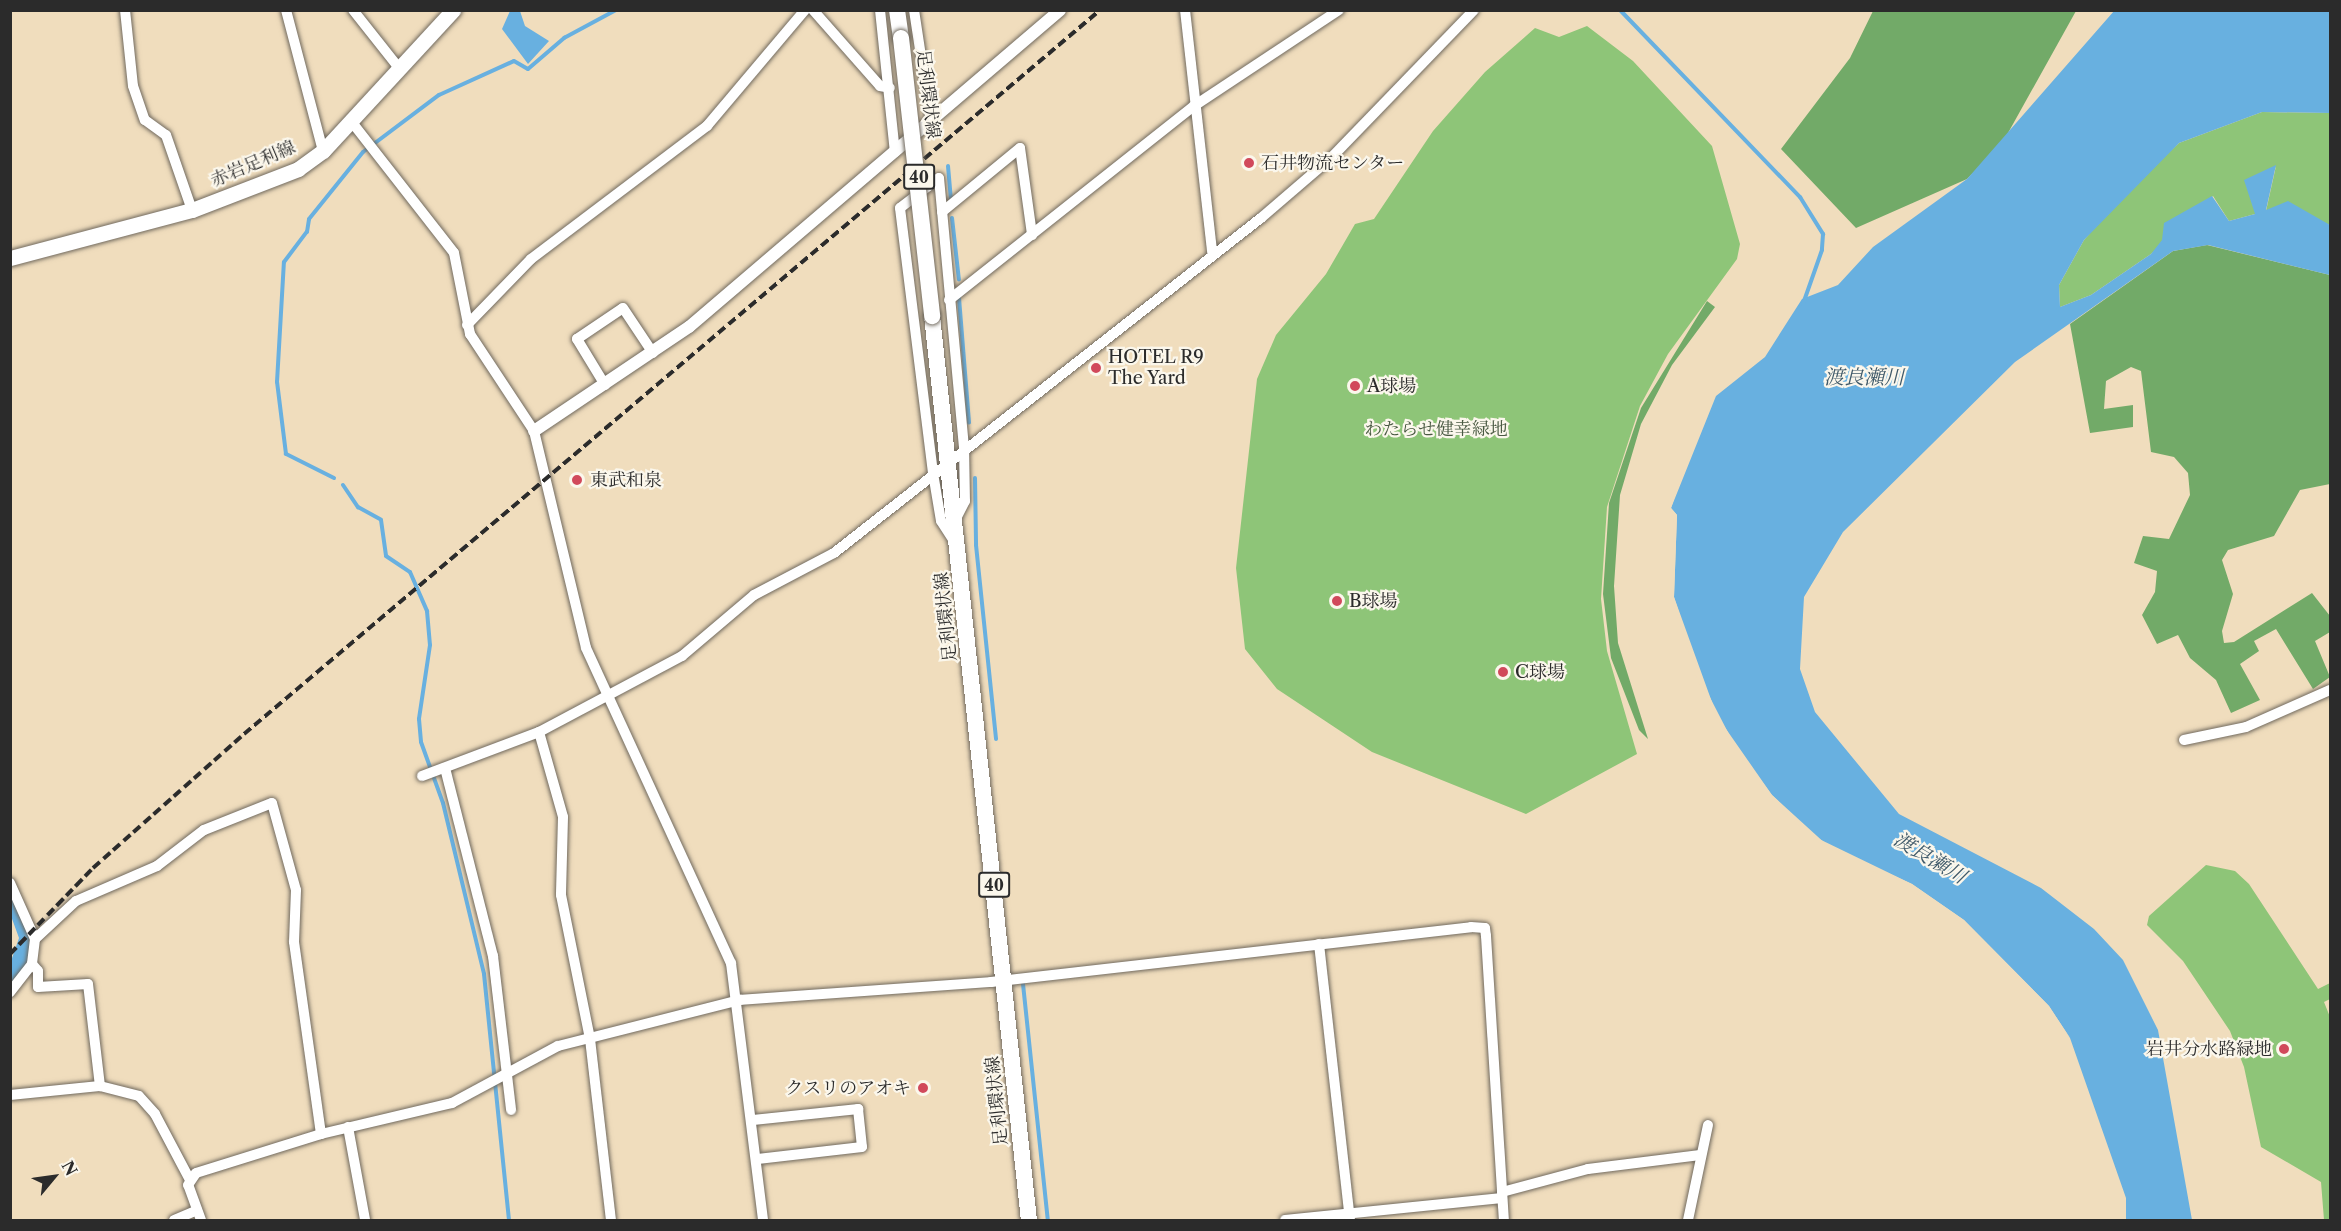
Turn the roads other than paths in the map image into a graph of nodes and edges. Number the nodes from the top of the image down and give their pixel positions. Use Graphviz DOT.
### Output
graph roads {
  1 [pos="125,10"];
  2 [pos="286,10"];
  3 [pos="353,10"];
  4 [pos="453,10"];
  5 [pos="805,10"];
  6 [pos="813,10"];
  7 [pos="880,10"];
  8 [pos="897,10"];
  9 [pos="914,10"];
  10 [pos="1060,10"];
  11 [pos="1185,10"];
  12 [pos="1339,10"];
  13 [pos="1474,10"];
  14 [pos="399,68"];
  15 [pos="890,88"];
  16 [pos="1194,106"];
  17 [pos="351,122"];
  18 [pos="931,123"];
  19 [pos="323,151"];
  20 [pos="895,152"];
  21 [pos="192,210"];
  22 [pos="942,212"];
  23 [pos="1032,235"];
  24 [pos="1212,252"];
  25 [pos="10,258"];
  26 [pos="949,300"];
  27 [pos="467,325"];
  28 [pos="653,353"];
  29 [pos="605,386"];
  30 [pos="534,431"];
  31 [pos="964,446"];
  32 [pos="950,459"];
  33 [pos="933,473"];
  34 [pos="957,517"];
  35 [pos="958,549"];
  36 [pos="2331,690"];
  37 [pos="607,697"];
  38 [pos="539,732"];
  39 [pos="2184,740"];
  40 [pos="443,769"];
  41 [pos="424,775"];
  42 [pos="10,883"];
  43 [pos="35,939"];
  44 [pos="1319,944"];
  45 [pos="32,964"];
  46 [pos="1004,978"];
  47 [pos="10,992"];
  48 [pos="740,1000"];
  49 [pos="590,1039"];
  50 [pos="506,1074"];
  51 [pos="100,1086"];
  52 [pos="10,1095"];
  53 [pos="512,1110"];
  54 [pos="753,1120"];
  55 [pos="1708,1125"];
  56 [pos="348,1127"];
  57 [pos="321,1134"];
  58 [pos="1700,1155"];
  59 [pos="758,1159"];
  60 [pos="190,1180"];
  61 [pos="1502,1195"];
  62 [pos="199,1216"];
  63 [pos="1349,1217"];
  64 [pos="174,1221"];
  65 [pos="365,1221"];
  66 [pos="611,1221"];
  67 [pos="763,1221"];
  68 [pos="1029,1221"];
  69 [pos="1285,1221"];
  70 [pos="1504,1221"];
  71 [pos="1688,1221"];
  1 -- 21 [label="street"];
  2 -- 19 [label="street"];
  3 -- 14 [label="street"];
  4 -- 14 [label="main road, 赤岩足利線"];
  5 -- 27 [label="street"];
  6 -- 15 [label="street"];
  7 -- 15 [label="street"];
  8 -- 32 [label="main road, 足利環状線 / 40, bridge"];
  9 -- 18 [label="street"];
  10 -- 18 [label="street"];
  11 -- 16 [label="street"];
  12 -- 16 [label="street"];
  13 -- 24 [label="street"];
  14 -- 17 [label="main road, 赤岩足利線"];
  15 -- 20 [label="street"];
  16 -- 23 [label="street"];
  16 -- 24 [label="street"];
  17 -- 19 [label="main road, 赤岩足利線"];
  17 -- 27 [label="street"];
  18 -- 20 [label="street"];
  19 -- 21 [label="main road, 赤岩足利線"];
  20 -- 28 [label="street"];
  21 -- 25 [label="main road, 赤岩足利線"];
  22 -- 23 [label="street"];
  22 -- 26 [label="street"];
  22 -- 33 [label="street"];
  23 -- 26 [label="street"];
  24 -- 31 [label="street"];
  26 -- 31 [label="street"];
  27 -- 30 [label="street"];
  28 -- 29 [label="street"];
  28 -- 29 [label="street"];
  29 -- 30 [label="street"];
  30 -- 37 [label="street"];
  31 -- 32 [label="street"];
  31 -- 34 [label="street"];
  32 -- 33 [label="street"];
  32 -- 34 [label="main road, 足利環状線 / 40"];
  33 -- 35 [label="street"];
  33 -- 37 [label="street"];
  34 -- 35 [label="main road, 足利環状線 / 40"];
  35 -- 46 [label="main road, 足利環状線 / 40"];
  36 -- 39 [label="street"];
  37 -- 38 [label="street"];
  37 -- 48 [label="street"];
  38 -- 40 [label="street"];
  38 -- 49 [label="street"];
  40 -- 41 [label="street"];
  40 -- 50 [label="street"];
  42 -- 43 [label="street"];
  43 -- 45 [label="street"];
  43 -- 57 [label="street"];
  44 -- 46 [label="street"];
  44 -- 61 [label="street"];
  44 -- 63 [label="street"];
  45 -- 47 [label="street"];
  45 -- 51 [label="street"];
  46 -- 48 [label="street"];
  46 -- 68 [label="main road, 足利環状線 / 40"];
  48 -- 49 [label="street"];
  48 -- 54 [label="street"];
  49 -- 50 [label="street"];
  49 -- 66 [label="street"];
  50 -- 53 [label="street"];
  50 -- 56 [label="street"];
  51 -- 52 [label="street"];
  51 -- 60 [label="street"];
  54 -- 59 [label="street"];
  54 -- 59 [label="street"];
  55 -- 58 [label="street"];
  56 -- 57 [label="street"];
  56 -- 65 [label="street"];
  57 -- 60 [label="street"];
  58 -- 61 [label="street"];
  58 -- 71 [label="street"];
  59 -- 67 [label="street"];
  60 -- 62 [label="street"];
  61 -- 63 [label="street"];
  61 -- 70 [label="street"];
  62 -- 64 [label="street"];
  63 -- 69 [label="street"];
}
